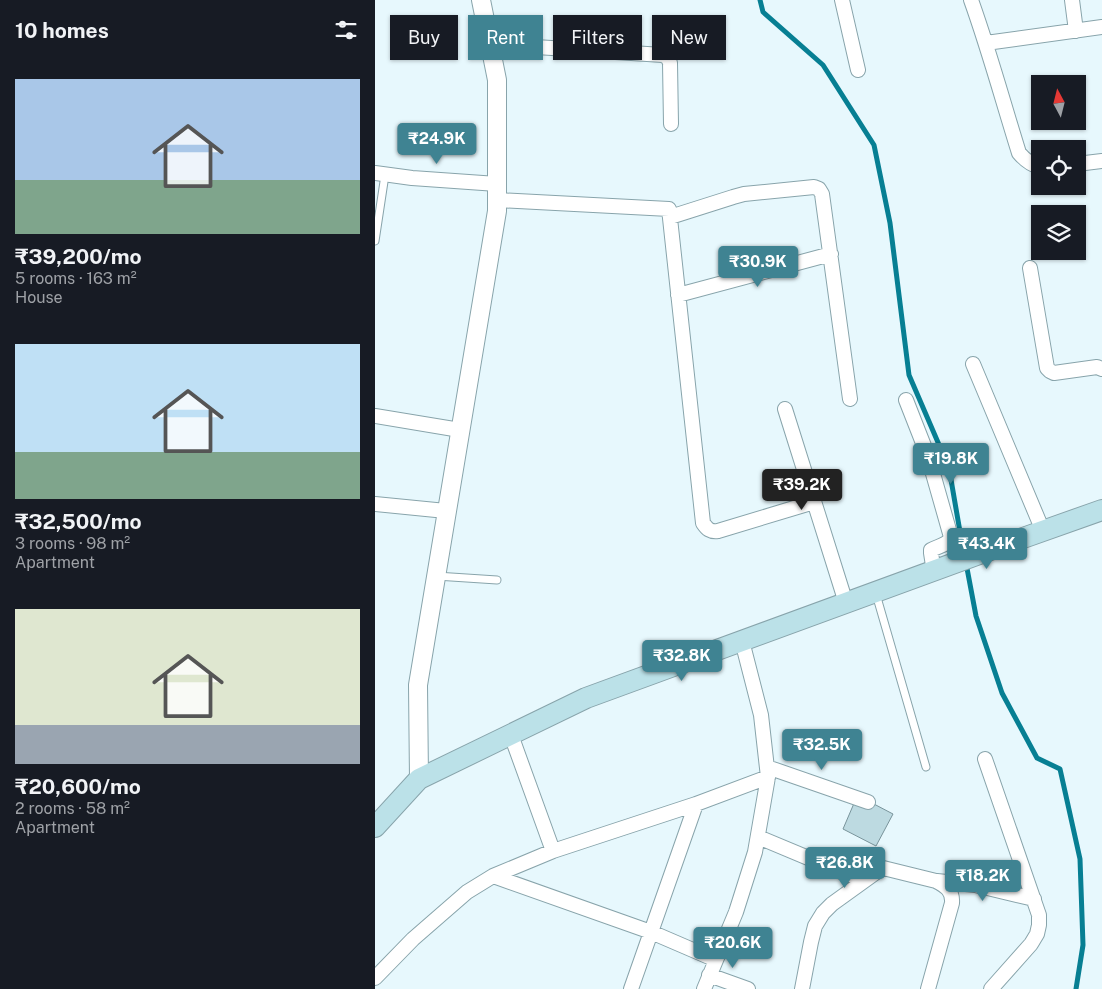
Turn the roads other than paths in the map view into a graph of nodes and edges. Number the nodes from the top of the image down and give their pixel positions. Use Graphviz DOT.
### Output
graph roads {
  1 [pos="481,0"];
  2 [pos="842,0"];
  3 [pos="971,0"];
  4 [pos="1072,0"];
  5 [pos="484,15"];
  6 [pos="1102,27"];
  7 [pos="1076,30"];
  8 [pos="986,43"];
  9 [pos="543,47"];
  10 [pos="493,60"];
  11 [pos="858,70"];
  12 [pos="671,124"];
  13 [pos="1102,160"];
  14 [pos="1086,163"];
  15 [pos="1031,164"];
  16 [pos="380,174"];
  17 [pos="497,192"];
  18 [pos="670,217"];
  19 [pos="375,241"];
  20 [pos="831,254"];
  21 [pos="1030,268"];
  22 [pos="678,295"];
  23 [pos="973,364"];
  24 [pos="1102,369"];
  25 [pos="850,399"];
  26 [pos="905,400"];
  27 [pos="785,409"];
  28 [pos="375,416"];
  29 [pos="460,430"];
  30 [pos="814,502"];
  31 [pos="375,504"];
  32 [pos="1102,510"];
  33 [pos="446,511"];
  34 [pos="1043,531"];
  35 [pos="936,571"];
  36 [pos="436,576"];
  37 [pos="497,580"];
  38 [pos="875,593"];
  39 [pos="846,603"];
  40 [pos="741,641"];
  41 [pos="511,735"];
  42 [pos="985,759"];
  43 [pos="926,767"];
  44 [pos="768,772"];
  45 [pos="419,779"];
  46 [pos="868,802"];
  47 [pos="696,804"];
  48 [pos="375,827"];
  49 [pos="758,837"];
  50 [pos="553,851"];
  51 [pos="882,868"];
  52 [pos="493,876"];
  53 [pos="936,881"];
  54 [pos="1034,899"];
  55 [pos="651,932"];
  56 [pos="716,960"];
  57 [pos="709,975"];
  58 [pos="375,978"];
  59 [pos="631,989"];
  60 [pos="704,989"];
  61 [pos="748,989"];
  62 [pos="802,989"];
  63 [pos="928,989"];
  64 [pos="991,989"];
  1 -- 5 [label="street"];
  2 -- 11 [label="street"];
  3 -- 8 [label="street"];
  4 -- 7 [label="street"];
  6 -- 7 [label="street"];
  7 -- 8 [label="street"];
  8 -- 15 [label="street"];
  9 -- 12 [label="street"];
  10 -- 17 [label="street"];
  13 -- 14 [label="street"];
  16 -- 17 [label="street"];
  16 -- 19 [label="lane"];
  17 -- 18 [label="street"];
  17 -- 29 [label="street"];
  18 -- 20 [label="street"];
  18 -- 22 [label="street"];
  20 -- 22 [label="street"];
  20 -- 25 [label="street"];
  21 -- 24 [label="street"];
  22 -- 30 [label="street"];
  23 -- 34 [label="street"];
  26 -- 35 [label="street"];
  27 -- 30 [label="street"];
  28 -- 29 [label="street"];
  29 -- 33 [label="street"];
  30 -- 39 [label="street"];
  31 -- 33 [label="street"];
  32 -- 34 [label="main road"];
  33 -- 36 [label="street"];
  34 -- 35 [label="main road"];
  35 -- 38 [label="main road"];
  36 -- 37 [label="lane"];
  36 -- 45 [label="street"];
  38 -- 39 [label="main road"];
  38 -- 43 [label="lane"];
  39 -- 40 [label="main road"];
  40 -- 41 [label="main road"];
  40 -- 44 [label="street"];
  41 -- 45 [label="main road"];
  41 -- 50 [label="street"];
  42 -- 54 [label="street"];
  44 -- 46 [label="street"];
  44 -- 47 [label="street"];
  44 -- 49 [label="street"];
  45 -- 48 [label="main road"];
  47 -- 50 [label="street"];
  47 -- 55 [label="street"];
  49 -- 51 [label="street"];
  49 -- 56 [label="street"];
  50 -- 52 [label="street"];
  51 -- 53 [label="street"];
  51 -- 62 [label="street"];
  52 -- 55 [label="street"];
  52 -- 58 [label="street"];
  53 -- 54 [label="street"];
  53 -- 63 [label="street"];
  54 -- 64 [label="street"];
  55 -- 56 [label="street"];
  55 -- 59 [label="street"];
  56 -- 57 [label="street"];
  57 -- 60 [label="street"];
  57 -- 61 [label="street"];
}
